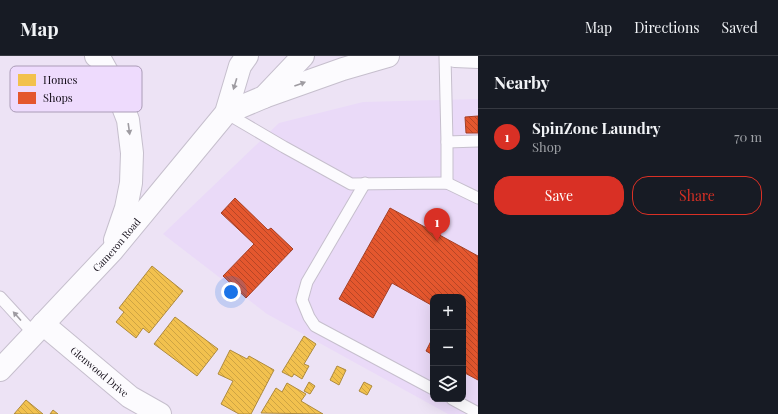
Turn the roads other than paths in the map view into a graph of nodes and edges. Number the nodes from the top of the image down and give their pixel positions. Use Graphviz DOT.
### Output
graph roads {
  1 [pos="96,56"];
  2 [pos="247,56"];
  3 [pos="303,56"];
  4 [pos="388,56"];
  5 [pos="445,56"];
  6 [pos="455,56"];
  7 [pos="478,57"];
  8 [pos="104,66"];
  9 [pos="264,97"];
  10 [pos="125,112"];
  11 [pos="226,113"];
  12 [pos="478,141"];
  13 [pos="446,142"];
  14 [pos="365,184"];
  15 [pos="447,184"];
  16 [pos="478,198"];
  17 [pos="112,251"];
  18 [pos="0,297"];
  19 [pos="39,329"];
  20 [pos="0,370"];
  21 [pos="430,387"];
  22 [pos="458,402"];
  23 [pos="478,413"];
  24 [pos="160,414"];
  1 -- 8 [label="main road, one-way"];
  2 -- 11 [label="main road, Cameron Road, one-way"];
  3 -- 9 [label="main road, Cameron Road"];
  9 -- 4 [label="main road, one-way"];
  5 -- 13 [label="lane"];
  6 -- 7 [label="main road"];
  9 -- 11 [label="main road, Cameron Road"];
  10 -- 17 [label="main road, one-way"];
  11 -- 14 [label="lane"];
  11 -- 17 [label="main road, Cameron Road"];
  12 -- 13 [label="lane"];
  13 -- 15 [label="lane"];
  14 -- 15 [label="lane"];
  14 -- 21 [label="lane"];
  15 -- 16 [label="lane"];
  17 -- 19 [label="main road, Cameron Road"];
  19 -- 18 [label="lane, one-way"];
  19 -- 20 [label="main road, Cameron Road"];
  19 -- 24 [label="main road, Glenwood Drive"];
  22 -- 23 [label="lane"];
}
